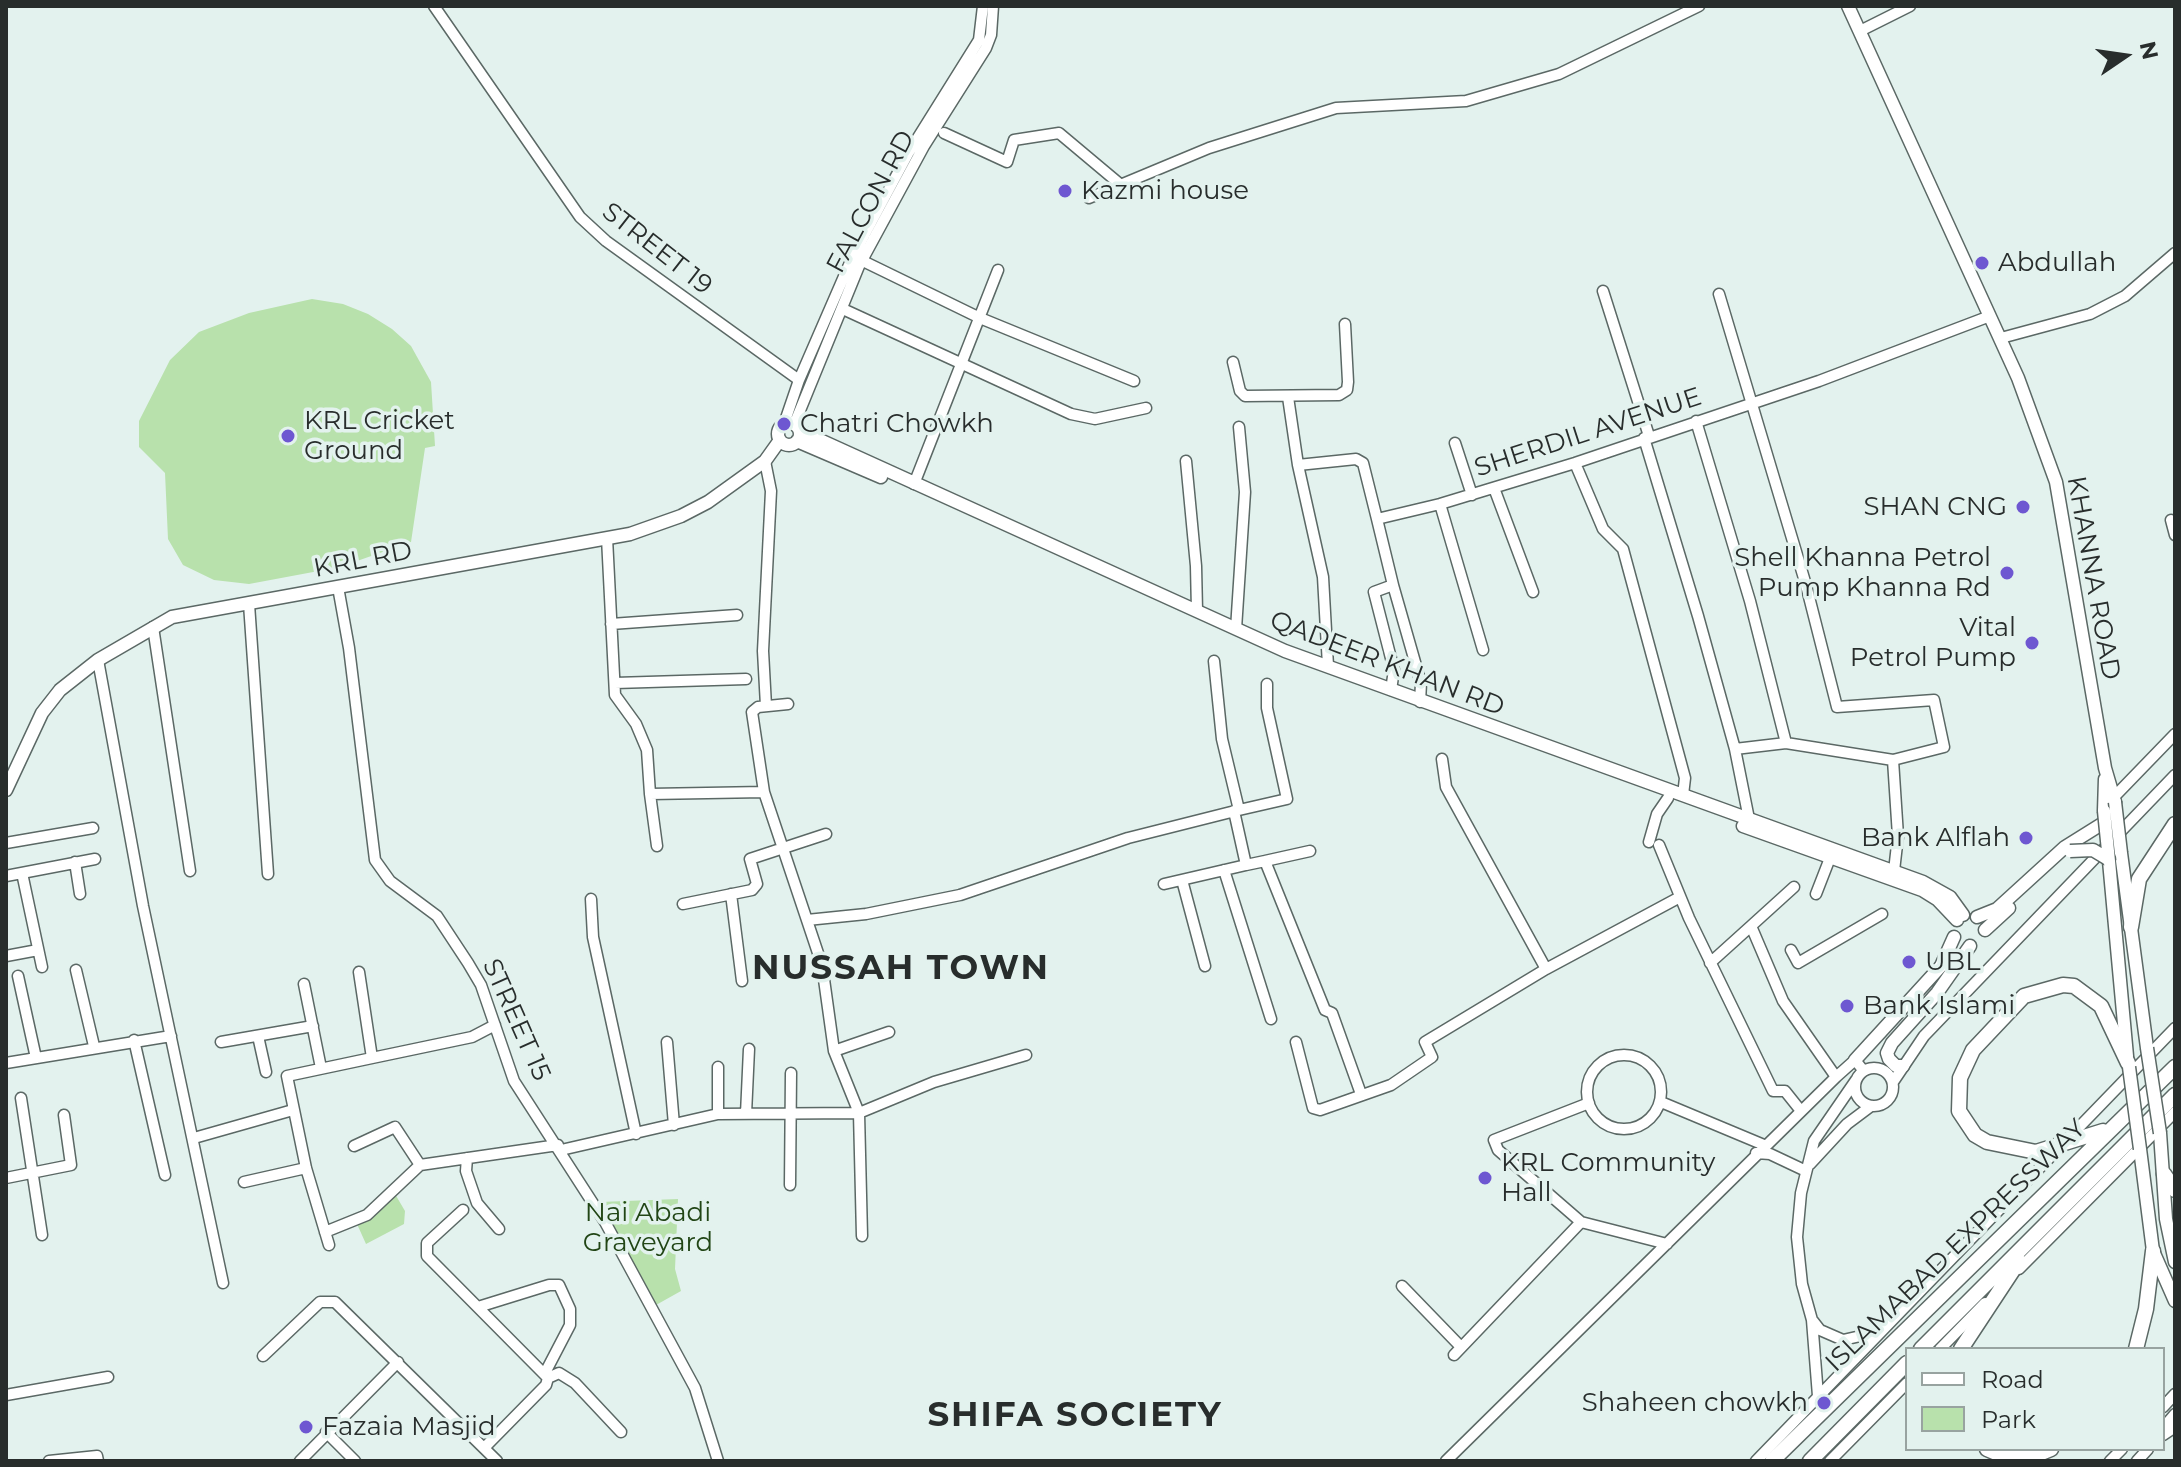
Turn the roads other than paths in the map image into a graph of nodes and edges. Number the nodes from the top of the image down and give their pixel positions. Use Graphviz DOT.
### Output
graph roads {
  1 [pos="434,6"];
  2 [pos="983,6"];
  3 [pos="993,6"];
  4 [pos="1699,6"];
  5 [pos="1848,6"];
  6 [pos="1910,6"];
  7 [pos="1860,31"];
  8 [pos="944,133"];
  9 [pos="1121,185"];
  10 [pos="1089,198"];
  11 [pos="2175,253"];
  12 [pos="867,263"];
  13 [pos="998,270"];
  14 [pos="1603,291"];
  15 [pos="1719,294"];
  16 [pos="845,310"];
  17 [pos="1990,316"];
  18 [pos="980,318"];
  19 [pos="1345,324"];
  20 [pos="2001,338"];
  21 [pos="961,361"];
  22 [pos="1233,362"];
  23 [pos="799,380"];
  24 [pos="1134,381"];
  25 [pos="1288,397"];
  26 [pos="1749,404"];
  27 [pos="1146,408"];
  28 [pos="1696,421"];
  29 [pos="1239,427"];
  30 [pos="794,430"];
  31 [pos="1646,437"];
  32 [pos="1455,443"];
  33 [pos="765,461"];
  34 [pos="1186,461"];
  35 [pos="1575,463"];
  36 [pos="1298,465"];
  37 [pos="914,484"];
  38 [pos="1494,488"];
  39 [pos="1472,495"];
  40 [pos="1440,504"];
  41 [pos="1377,519"];
  42 [pos="2171,520"];
  43 [pos="2175,535"];
  44 [pos="607,538"];
  45 [pos="1393,585"];
  46 [pos="338,587"];
  47 [pos="1533,592"];
  48 [pos="249,604"];
  49 [pos="1197,611"];
  50 [pos="737,615"];
  51 [pos="611,624"];
  52 [pos="153,627"];
  53 [pos="1236,629"];
  54 [pos="1483,650"];
  55 [pos="98,660"];
  56 [pos="1214,661"];
  57 [pos="1328,666"];
  58 [pos="746,679"];
  59 [pos="615,683"];
  60 [pos="1267,684"];
  61 [pos="1391,690"];
  62 [pos="1420,702"];
  63 [pos="788,704"];
  64 [pos="766,706"];
  65 [pos="2175,734"];
  66 [pos="1786,743"];
  67 [pos="1735,749"];
  68 [pos="1442,759"];
  69 [pos="1893,760"];
  70 [pos="2105,768"];
  71 [pos="2175,775"];
  72 [pos="6,790"];
  73 [pos="764,792"];
  74 [pos="650,794"];
  75 [pos="1683,795"];
  76 [pos="1668,798"];
  77 [pos="2115,800"];
  78 [pos="1236,810"];
  79 [pos="2104,817"];
  80 [pos="1749,819"];
  81 [pos="2175,824"];
  82 [pos="93,828"];
  83 [pos="826,834"];
  84 [pos="6,843"];
  85 [pos="657,846"];
  86 [pos="781,847"];
  87 [pos="1310,851"];
  88 [pos="1830,858"];
  89 [pos="2113,858"];
  90 [pos="95,859"];
  91 [pos="1265,861"];
  92 [pos="75,862"];
  93 [pos="1246,865"];
  94 [pos="1224,870"];
  95 [pos="190,871"];
  96 [pos="1894,871"];
  97 [pos="22,873"];
  98 [pos="268,874"];
  99 [pos="6,876"];
  100 [pos="1182,880"];
  101 [pos="1164,884"];
  102 [pos="1794,887"];
  103 [pos="80,894"];
  104 [pos="731,894"];
  105 [pos="1816,894"];
  106 [pos="1680,897"];
  107 [pos="591,899"];
  108 [pos="683,904"];
  109 [pos="1882,914"];
  110 [pos="1966,917"];
  111 [pos="807,920"];
  112 [pos="1751,926"];
  113 [pos="2131,927"];
  114 [pos="1985,930"];
  115 [pos="1954,937"];
  116 [pos="1970,946"];
  117 [pos="38,950"];
  118 [pos="1791,950"];
  119 [pos="6,956"];
  120 [pos="1710,963"];
  121 [pos="1205,966"];
  122 [pos="42,967"];
  123 [pos="1546,969"];
  124 [pos="76,970"];
  125 [pos="359,972"];
  126 [pos="18,976"];
  127 [pos="742,981"];
  128 [pos="304,984"];
  129 [pos="1271,1019"];
  130 [pos="495,1025"];
  131 [pos="313,1026"];
  132 [pos="2175,1028"];
  133 [pos="889,1032"];
  134 [pos="171,1036"];
  135 [pos="258,1036"];
  136 [pos="134,1040"];
  137 [pos="221,1042"];
  138 [pos="667,1042"];
  139 [pos="1296,1042"];
  140 [pos="94,1046"];
  141 [pos="749,1049"];
  142 [pos="834,1051"];
  143 [pos="1026,1055"];
  144 [pos="36,1058"];
  145 [pos="372,1058"];
  146 [pos="6,1063"];
  147 [pos="2128,1065"];
  148 [pos="1903,1066"];
  149 [pos="718,1067"];
  150 [pos="2175,1067"];
  151 [pos="321,1068"];
  152 [pos="1858,1070"];
  153 [pos="266,1072"];
  154 [pos="791,1073"];
  155 [pos="1836,1077"];
  156 [pos="1893,1082"];
  157 [pos="1361,1094"];
  158 [pos="2175,1095"];
  159 [pos="21,1098"];
  160 [pos="1661,1102"];
  161 [pos="1589,1103"];
  162 [pos="1871,1106"];
  163 [pos="293,1110"];
  164 [pos="1801,1111"];
  165 [pos="2175,1112"];
  166 [pos="859,1113"];
  167 [pos="718,1114"];
  168 [pos="746,1114"];
  169 [pos="792,1114"];
  170 [pos="64,1115"];
  171 [pos="674,1125"];
  172 [pos="2109,1129"];
  173 [pos="636,1134"];
  174 [pos="194,1138"];
  175 [pos="2063,1144"];
  176 [pos="354,1146"];
  177 [pos="560,1148"];
  178 [pos="1764,1151"];
  179 [pos="467,1158"];
  180 [pos="420,1165"];
  181 [pos="306,1168"];
  182 [pos="1804,1168"];
  183 [pos="35,1172"];
  184 [pos="2164,1174"];
  185 [pos="165,1175"];
  186 [pos="6,1178"];
  187 [pos="244,1182"];
  188 [pos="790,1185"];
  189 [pos="2175,1190"];
  190 [pos="463,1210"];
  191 [pos="1581,1222"];
  192 [pos="499,1229"];
  193 [pos="2039,1231"];
  194 [pos="325,1232"];
  195 [pos="42,1235"];
  196 [pos="862,1236"];
  197 [pos="1667,1244"];
  198 [pos="329,1245"];
  199 [pos="2153,1251"];
  200 [pos="2175,1262"];
  201 [pos="223,1283"];
  202 [pos="1402,1286"];
  203 [pos="2002,1286"];
  204 [pos="2175,1301"];
  205 [pos="478,1307"];
  206 [pos="1812,1320"];
  207 [pos="1881,1331"];
  208 [pos="1923,1347"];
  209 [pos="1942,1347"];
  210 [pos="1962,1347"];
  211 [pos="2136,1347"];
  212 [pos="263,1356"];
  213 [pos="398,1362"];
  214 [pos="1905,1365"];
  215 [pos="546,1376"];
  216 [pos="108,1377"];
  217 [pos="1905,1385"];
  218 [pos="6,1395"];
  219 [pos="1818,1396"];
  220 [pos="326,1432"];
  221 [pos="621,1432"];
  222 [pos="484,1448"];
  223 [pos="1992,1451"];
  224 [pos="2046,1451"];
  225 [pos="49,1461"];
  226 [pos="98,1461"];
  227 [pos="300,1461"];
  228 [pos="355,1461"];
  229 [pos="497,1461"];
  230 [pos="718,1461"];
  231 [pos="1446,1461"];
  232 [pos="1756,1461"];
  233 [pos="1772,1461"];
  234 [pos="1810,1461"];
  235 [pos="1830,1461"];
  1 -- 23 [label="street, STREET 19"];
  2 -- 23 [label="street, FALCON RD"];
  3 -- 30 [label="street, FALCON RD"];
  4 -- 9 [label="street"];
  5 -- 7 [label="main road, KHANNA ROAD"];
  6 -- 7 [label="street"];
  7 -- 17 [label="main road, KHANNA ROAD"];
  8 -- 9 [label="street"];
  9 -- 10 [label="street"];
  11 -- 20 [label="street"];
  12 -- 18 [label="street"];
  13 -- 18 [label="street"];
  14 -- 31 [label="street"];
  15 -- 26 [label="street"];
  16 -- 21 [label="street"];
  17 -- 20 [label="main road, KHANNA ROAD"];
  17 -- 26 [label="street, SHERDIL AVENUE"];
  18 -- 21 [label="street"];
  18 -- 24 [label="street"];
  19 -- 25 [label="street"];
  20 -- 70 [label="main road, KHANNA ROAD"];
  21 -- 27 [label="street"];
  21 -- 37 [label="street"];
  22 -- 25 [label="street"];
  23 -- 30 [label="street, FALCON RD"];
  25 -- 36 [label="street"];
  26 -- 28 [label="street, SHERDIL AVENUE"];
  26 -- 69 [label="street"];
  28 -- 31 [label="street, SHERDIL AVENUE"];
  28 -- 66 [label="street"];
  29 -- 53 [label="street"];
  30 -- 33 [label="main road, KRL RD"];
  30 -- 37 [label="main road, QADEER KHAN RD"];
  30 -- 76 [label="main road, QADEER KHAN RD"];
  31 -- 35 [label="street, SHERDIL AVENUE"];
  31 -- 67 [label="street"];
  32 -- 39 [label="street"];
  33 -- 44 [label="main road, KRL RD"];
  33 -- 64 [label="street"];
  34 -- 49 [label="street"];
  35 -- 38 [label="street, SHERDIL AVENUE"];
  35 -- 75 [label="street"];
  36 -- 41 [label="street"];
  36 -- 57 [label="street"];
  37 -- 49 [label="main road, QADEER KHAN RD"];
  38 -- 39 [label="street, SHERDIL AVENUE"];
  38 -- 47 [label="street"];
  39 -- 40 [label="street, SHERDIL AVENUE"];
  40 -- 41 [label="street, SHERDIL AVENUE"];
  40 -- 54 [label="street"];
  41 -- 45 [label="street"];
  42 -- 43 [label="street"];
  44 -- 46 [label="main road, KRL RD"];
  44 -- 51 [label="street"];
  45 -- 61 [label="street"];
  45 -- 62 [label="street"];
  46 -- 48 [label="main road, KRL RD"];
  46 -- 130 [label="street, STREET 15"];
  48 -- 52 [label="main road, KRL RD"];
  48 -- 98 [label="street"];
  49 -- 53 [label="main road, QADEER KHAN RD"];
  50 -- 51 [label="street"];
  51 -- 59 [label="street"];
  52 -- 55 [label="main road, KRL RD"];
  52 -- 95 [label="street"];
  53 -- 57 [label="main road, QADEER KHAN RD"];
  55 -- 72 [label="main road, KRL RD"];
  55 -- 134 [label="street"];
  56 -- 78 [label="street"];
  57 -- 61 [label="main road, QADEER KHAN RD"];
  58 -- 59 [label="street"];
  59 -- 74 [label="street"];
  60 -- 78 [label="street"];
  61 -- 62 [label="main road, QADEER KHAN RD"];
  62 -- 75 [label="main road, QADEER KHAN RD"];
  63 -- 64 [label="street"];
  64 -- 73 [label="street"];
  65 -- 77 [label="street"];
  66 -- 67 [label="street"];
  66 -- 69 [label="street"];
  67 -- 80 [label="street"];
  68 -- 123 [label="street"];
  69 -- 96 [label="street"];
  70 -- 77 [label="main road, KHANNA ROAD"];
  70 -- 79 [label="main road, KHANNA ROAD"];
  71 -- 148 [label="street"];
  73 -- 74 [label="street"];
  73 -- 86 [label="street"];
  74 -- 85 [label="street"];
  75 -- 80 [label="main road, QADEER KHAN RD"];
  76 -- 88 [label="main road, QADEER KHAN RD"];
  76 -- 106 [label="street"];
  77 -- 89 [label="main road, KHANNA ROAD, bridge"];
  78 -- 93 [label="street"];
  78 -- 111 [label="street"];
  79 -- 89 [label="main road, KHANNA ROAD, bridge"];
  79 -- 110 [label="main road"];
  80 -- 96 [label="main road, QADEER KHAN RD"];
  81 -- 113 [label="highway"];
  82 -- 84 [label="street"];
  83 -- 86 [label="street"];
  86 -- 104 [label="street"];
  86 -- 111 [label="street"];
  87 -- 91 [label="street"];
  88 -- 105 [label="street"];
  88 -- 110 [label="main road, QADEER KHAN RD"];
  89 -- 113 [label="main road, KHANNA ROAD"];
  89 -- 114 [label="main road, bridge"];
  89 -- 147 [label="main road, KHANNA ROAD"];
  90 -- 92 [label="street"];
  91 -- 93 [label="street"];
  91 -- 157 [label="street"];
  92 -- 97 [label="street"];
  92 -- 103 [label="street"];
  93 -- 94 [label="street"];
  94 -- 100 [label="street"];
  94 -- 129 [label="street"];
  96 -- 110 [label="main road, QADEER KHAN RD"];
  97 -- 99 [label="street"];
  97 -- 117 [label="street"];
  100 -- 101 [label="street"];
  100 -- 121 [label="street"];
  102 -- 112 [label="street"];
  104 -- 108 [label="street"];
  104 -- 127 [label="street"];
  106 -- 120 [label="street"];
  106 -- 123 [label="street"];
  107 -- 173 [label="street"];
  109 -- 118 [label="street"];
  110 -- 114 [label="main road"];
  110 -- 115 [label="main road"];
  111 -- 142 [label="street"];
  112 -- 120 [label="street"];
  112 -- 155 [label="street"];
  113 -- 184 [label="main road, KHANNA ROAD, bridge"];
  114 -- 116 [label="main road"];
  115 -- 116 [label="main road"];
  115 -- 152 [label="main road"];
  116 -- 148 [label="main road"];
  117 -- 119 [label="street"];
  117 -- 122 [label="street"];
  120 -- 164 [label="street"];
  123 -- 157 [label="street"];
  124 -- 140 [label="street"];
  125 -- 145 [label="street"];
  126 -- 144 [label="street"];
  128 -- 131 [label="street"];
  130 -- 145 [label="street"];
  130 -- 177 [label="street, STREET 15"];
  131 -- 135 [label="street"];
  131 -- 151 [label="street"];
  132 -- 175 [label="street"];
  133 -- 142 [label="street"];
  134 -- 136 [label="street"];
  134 -- 174 [label="street"];
  135 -- 137 [label="street"];
  135 -- 153 [label="street"];
  136 -- 140 [label="street"];
  136 -- 185 [label="street"];
  138 -- 171 [label="street"];
  139 -- 157 [label="street"];
  140 -- 144 [label="street"];
  141 -- 168 [label="street"];
  142 -- 166 [label="street"];
  143 -- 166 [label="street"];
  144 -- 146 [label="street"];
  145 -- 151 [label="street"];
  147 -- 175 [label="highway"];
  147 -- 199 [label="main road, KHANNA ROAD, bridge"];
  148 -- 156 [label="street"];
  149 -- 167 [label="street"];
  150 -- 172 [label="highway, ISLAMABAD EXPRESSWAY"];
  151 -- 163 [label="street"];
  152 -- 155 [label="street"];
  152 -- 156 [label="street"];
  152 -- 162 [label="street"];
  152 -- 182 [label="street"];
  154 -- 169 [label="street"];
  155 -- 164 [label="street"];
  156 -- 162 [label="street"];
  158 -- 193 [label="highway, ISLAMABAD EXPRESSWAY"];
  159 -- 183 [label="street"];
  160 -- 161 [label="street"];
  160 -- 161 [label="street"];
  160 -- 178 [label="street"];
  161 -- 191 [label="street"];
  162 -- 182 [label="street"];
  163 -- 174 [label="street"];
  163 -- 181 [label="street"];
  164 -- 178 [label="street"];
  165 -- 203 [label="street"];
  166 -- 169 [label="street"];
  166 -- 196 [label="street"];
  167 -- 168 [label="street"];
  167 -- 171 [label="street"];
  168 -- 169 [label="street"];
  169 -- 188 [label="street"];
  170 -- 183 [label="street"];
  171 -- 173 [label="street"];
  172 -- 175 [label="highway"];
  172 -- 233 [label="highway, ISLAMABAD EXPRESSWAY"];
  173 -- 177 [label="street"];
  174 -- 201 [label="street"];
  175 -- 207 [label="street"];
  176 -- 180 [label="street"];
  177 -- 179 [label="street"];
  177 -- 230 [label="street, STREET 15"];
  178 -- 182 [label="street"];
  178 -- 197 [label="street"];
  179 -- 180 [label="street"];
  179 -- 192 [label="street"];
  180 -- 194 [label="street"];
  181 -- 187 [label="street"];
  181 -- 194 [label="street"];
  182 -- 206 [label="street"];
  183 -- 186 [label="street"];
  183 -- 195 [label="street"];
  184 -- 189 [label="highway"];
  184 -- 200 [label="main road, KHANNA ROAD"];
  190 -- 205 [label="street"];
  191 -- 197 [label="street"];
  191 -- 202 [label="street"];
  193 -- 203 [label="highway"];
  193 -- 208 [label="highway, ISLAMABAD EXPRESSWAY"];
  194 -- 198 [label="street"];
  197 -- 231 [label="street"];
  199 -- 204 [label="main road, KHANNA ROAD"];
  199 -- 211 [label="highway"];
  203 -- 209 [label="street"];
  203 -- 210 [label="highway"];
  205 -- 215 [label="street"];
  205 -- 215 [label="street"];
  206 -- 207 [label="street"];
  206 -- 219 [label="street"];
  207 -- 219 [label="street"];
  212 -- 213 [label="street"];
  213 -- 220 [label="street"];
  213 -- 222 [label="street"];
  214 -- 234 [label="highway, ISLAMABAD EXPRESSWAY"];
  215 -- 221 [label="street"];
  215 -- 222 [label="street"];
  216 -- 218 [label="street"];
  217 -- 235 [label="street"];
  219 -- 232 [label="street"];
  220 -- 227 [label="street"];
  220 -- 228 [label="street"];
  222 -- 229 [label="street"];
  223 -- 224 [label="highway"];
  225 -- 226 [label="street"];
}
